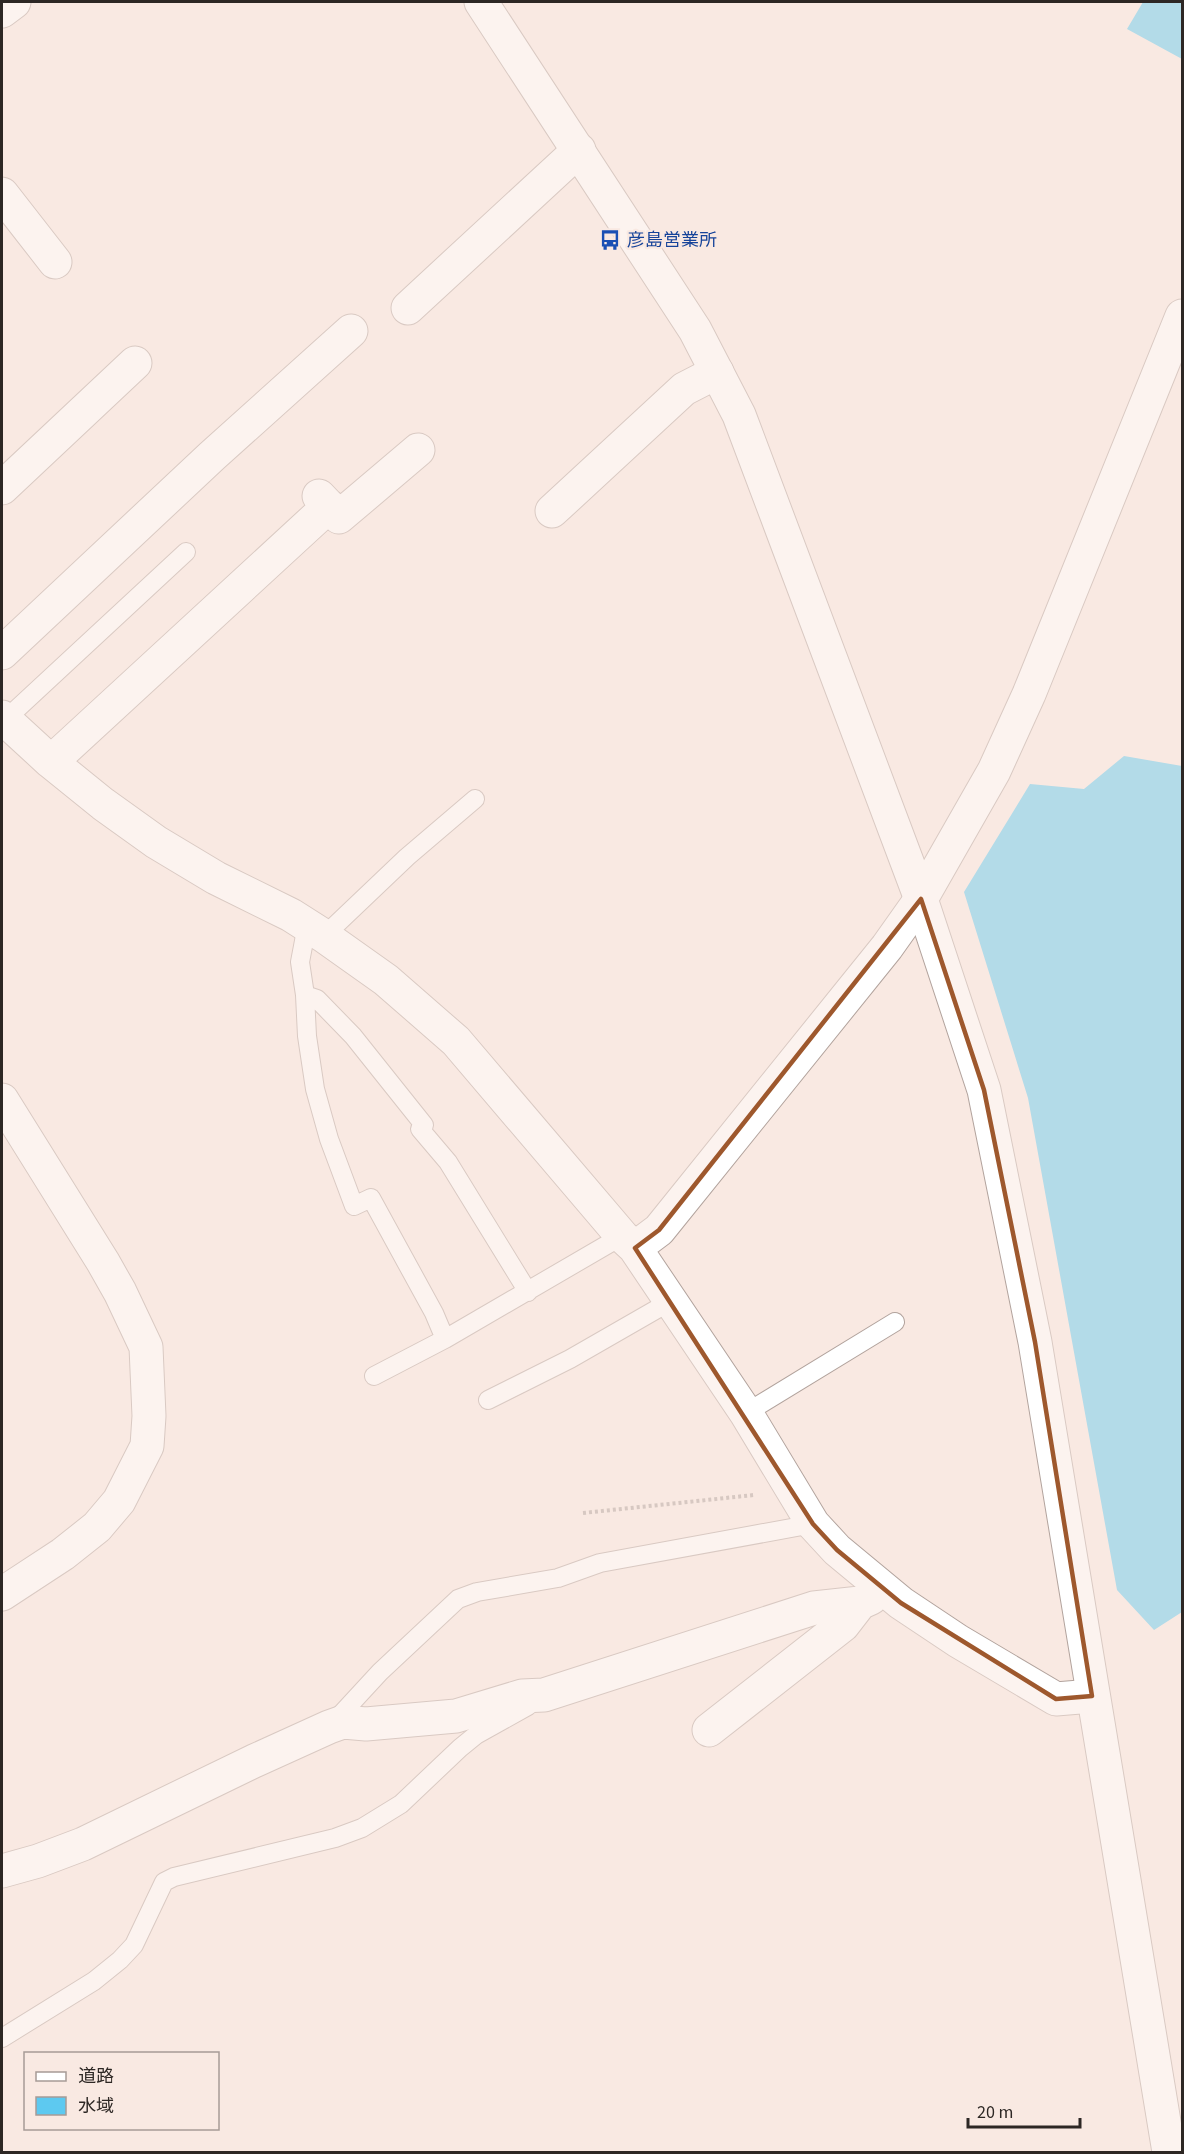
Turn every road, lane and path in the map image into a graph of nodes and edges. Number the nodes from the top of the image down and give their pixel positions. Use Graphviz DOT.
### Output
graph roads {
  1 [pos="14,2"];
  2 [pos="481,2"];
  3 [pos="2,11"];
  4 [pos="579,150"];
  5 [pos="2,194"];
  6 [pos="55,262"];
  7 [pos="408,308"];
  8 [pos="1182,316"];
  9 [pos="351,331"];
  10 [pos="135,363"];
  11 [pos="717,372"];
  12 [pos="418,450"];
  13 [pos="2,488"];
  14 [pos="552,511"];
  15 [pos="186,552"];
  16 [pos="2,653"];
  17 [pos="3,718"];
  18 [pos="51,762"];
  19 [pos="475,799"];
  20 [pos="921,899"];
  21 [pos="316,931"];
  22 [pos="305,995"];
  23 [pos="2,1100"];
  24 [pos="629,1242"];
  25 [pos="528,1292"];
  26 [pos="670,1301"];
  27 [pos="895,1322"];
  28 [pos="445,1339"];
  29 [pos="374,1376"];
  30 [pos="488,1400"];
  31 [pos="746,1413"];
  32 [pos="793,1490"];
  33 [pos="583,1513"];
  34 [pos="813,1524"];
  35 [pos="2,1594"];
  36 [pos="873,1597"];
  37 [pos="544,1695"];
  38 [pos="1092,1696"];
  39 [pos="328,1727"];
  40 [pos="709,1730"];
  41 [pos="2,1871"];
  42 [pos="2,2038"];
  43 [pos="1169,2152"];
  1 -- 3 [label="street"];
  2 -- 4 [label="street"];
  4 -- 7 [label="street"];
  4 -- 11 [label="street"];
  5 -- 6 [label="street"];
  8 -- 20 [label="street"];
  9 -- 16 [label="street"];
  10 -- 13 [label="street"];
  11 -- 14 [label="street"];
  11 -- 20 [label="street"];
  12 -- 18 [label="street"];
  15 -- 17 [label="lane"];
  17 -- 18 [label="street"];
  18 -- 21 [label="street"];
  19 -- 21 [label="lane"];
  20 -- 24 [label="street"];
  20 -- 38 [label="street"];
  21 -- 22 [label="lane"];
  21 -- 24 [label="street"];
  22 -- 25 [label="lane"];
  22 -- 28 [label="lane"];
  23 -- 35 [label="street"];
  24 -- 25 [label="lane"];
  24 -- 26 [label="street"];
  25 -- 28 [label="lane"];
  26 -- 30 [label="lane"];
  26 -- 31 [label="street"];
  27 -- 31 [label="lane"];
  28 -- 29 [label="lane"];
  31 -- 32 [label="street"];
  32 -- 33 [label="path"];
  32 -- 34 [label="street"];
  34 -- 36 [label="street"];
  34 -- 39 [label="lane"];
  36 -- 37 [label="street"];
  36 -- 38 [label="street"];
  36 -- 40 [label="street"];
  37 -- 39 [label="street"];
  37 -- 42 [label="lane"];
  38 -- 43 [label="street"];
  39 -- 41 [label="street"];
}
